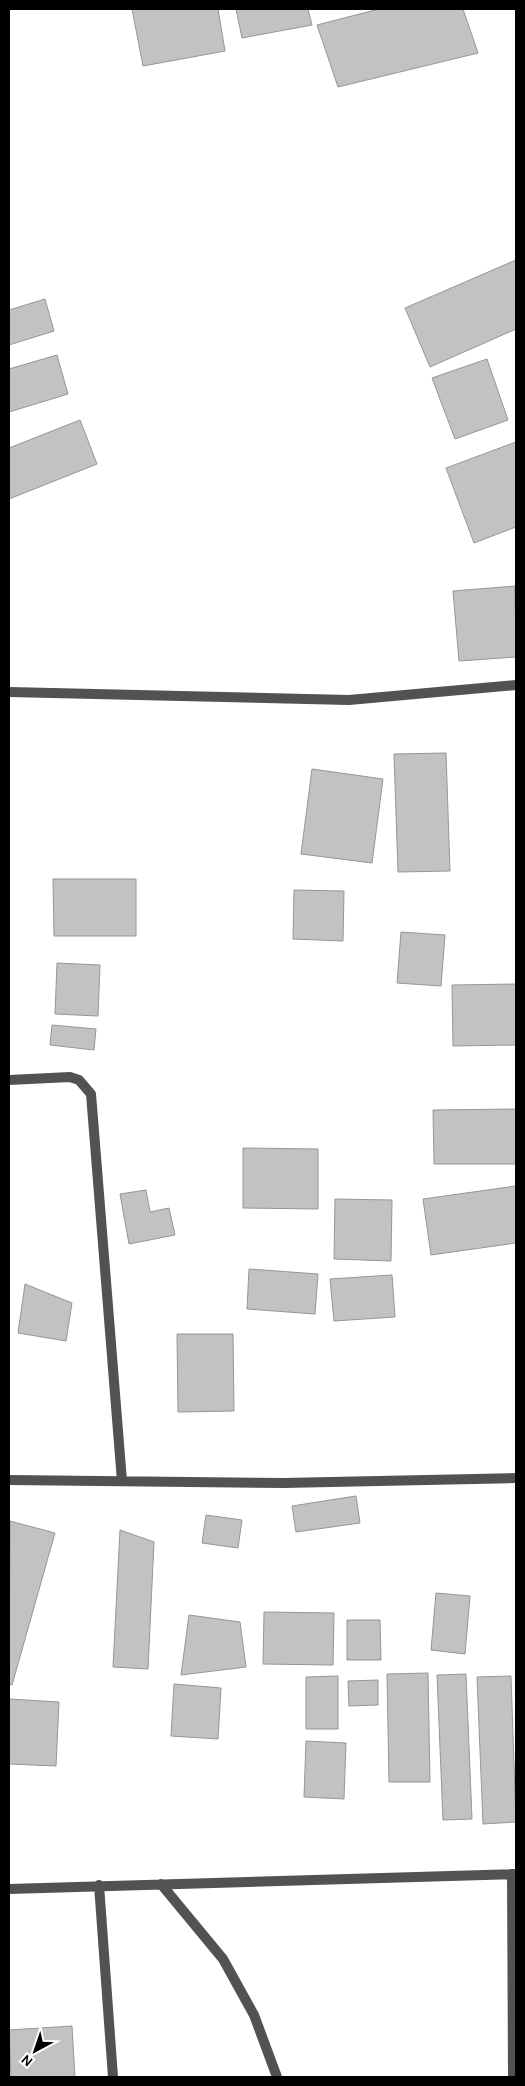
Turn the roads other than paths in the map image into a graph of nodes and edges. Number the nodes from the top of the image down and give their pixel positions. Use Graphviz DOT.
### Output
graph roads {
  1 [pos="516,686"];
  2 [pos="9,692"];
  3 [pos="9,1080"];
  4 [pos="516,1478"];
  5 [pos="9,1480"];
  6 [pos="122,1482"];
  7 [pos="514,1874"];
  8 [pos="161,1884"];
  9 [pos="99,1885"];
  10 [pos="9,1889"];
  11 [pos="113,2077"];
  12 [pos="277,2077"];
  13 [pos="513,2077"];
  1 -- 2 [label="street"];
  3 -- 6 [label="street"];
  4 -- 6 [label="street"];
  5 -- 6 [label="street"];
  7 -- 8 [label="street"];
  7 -- 13 [label="street"];
  8 -- 9 [label="street"];
  8 -- 12 [label="street"];
  9 -- 10 [label="street"];
  9 -- 11 [label="street"];
}
